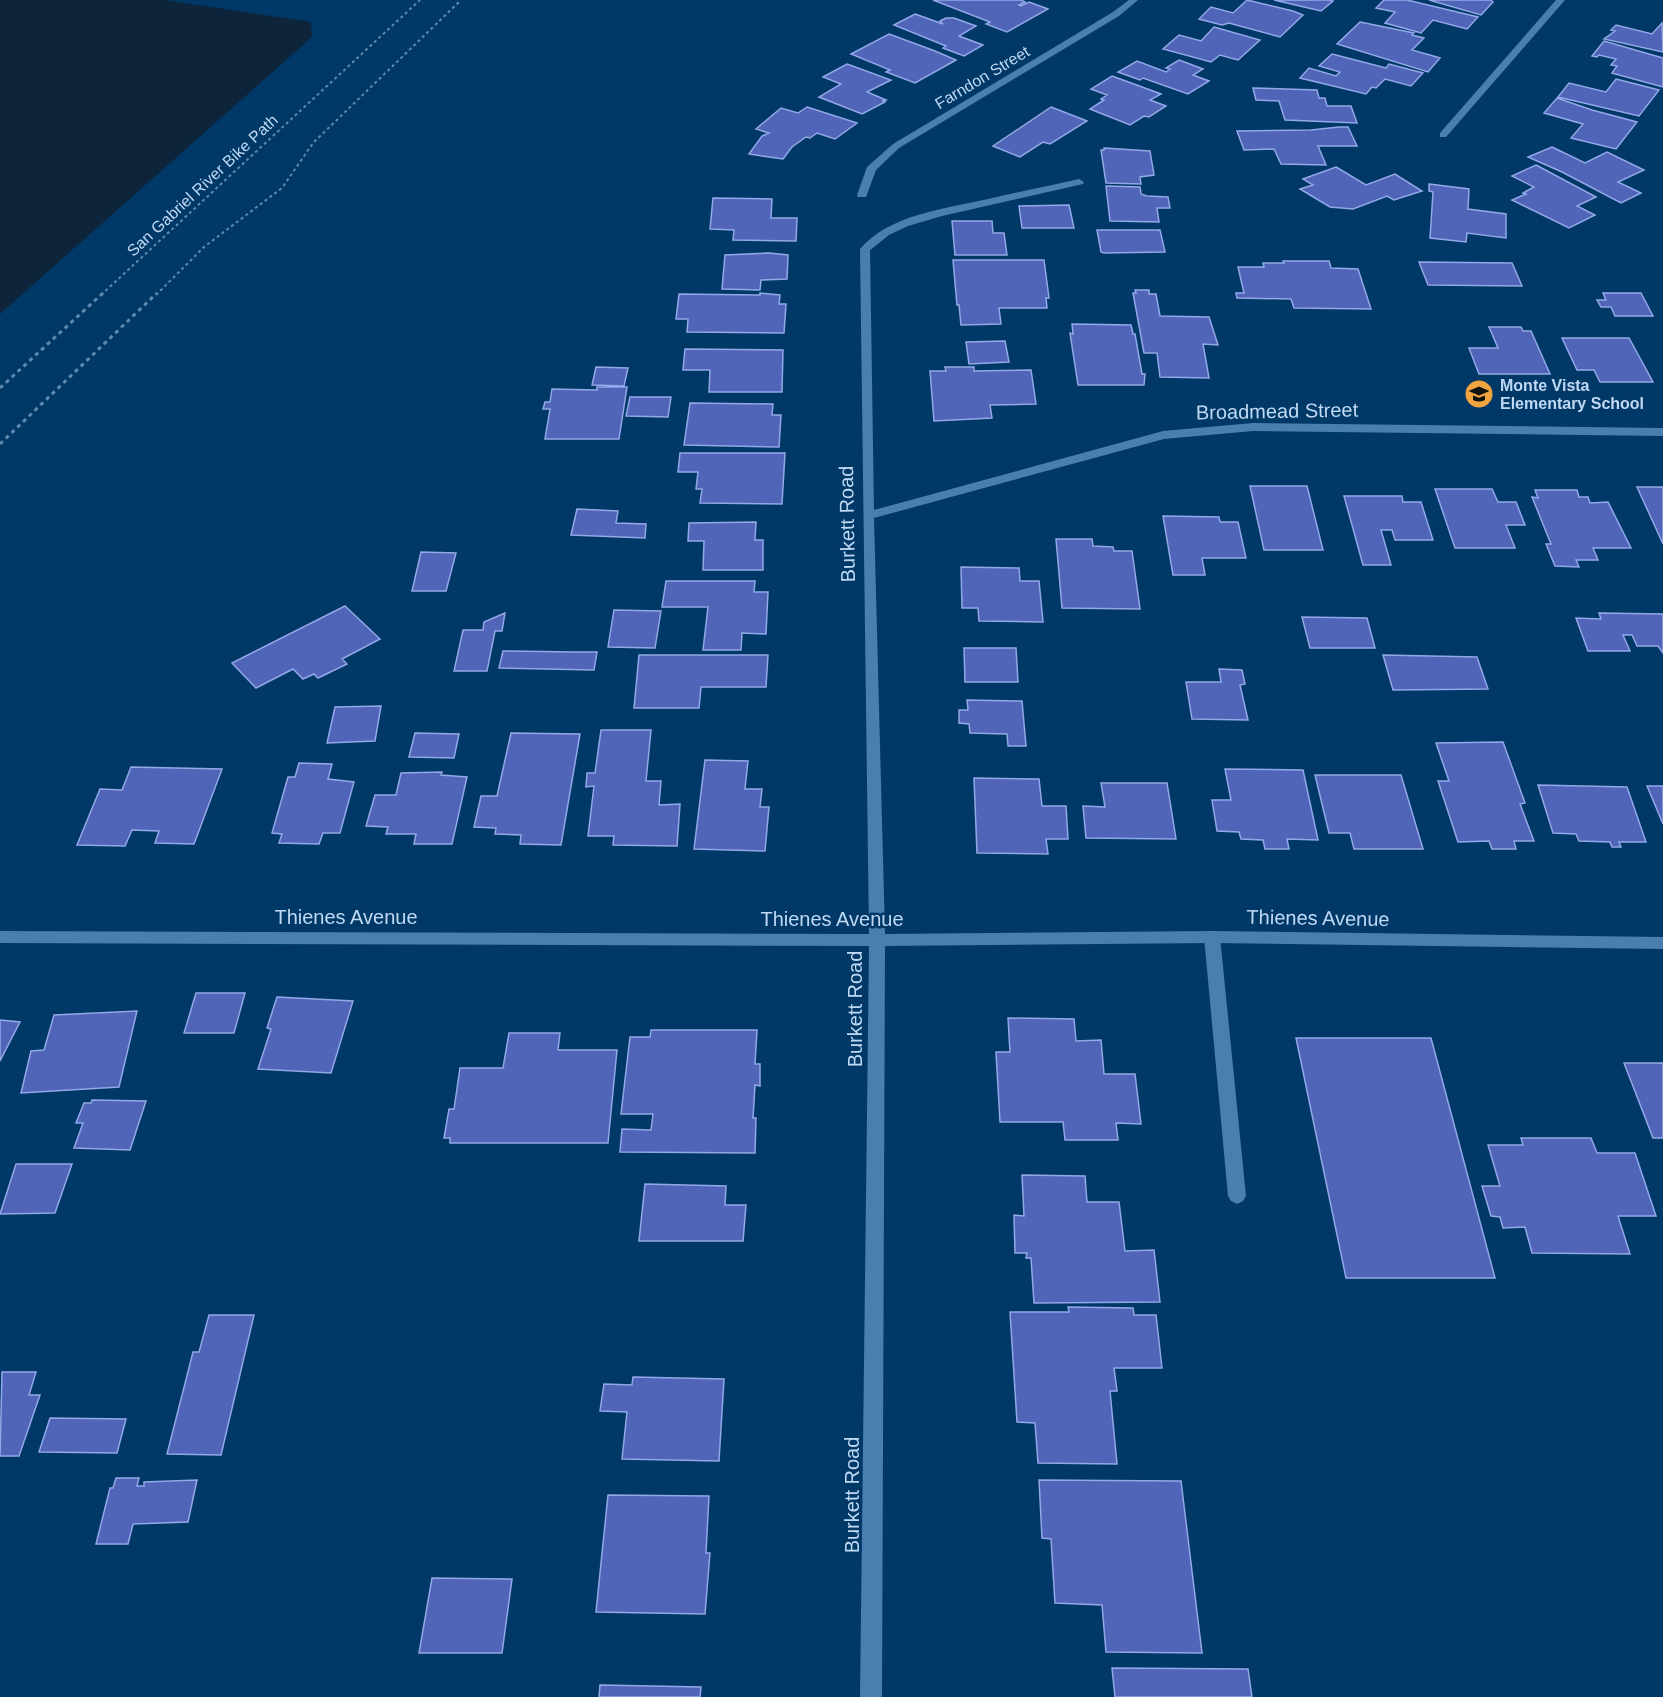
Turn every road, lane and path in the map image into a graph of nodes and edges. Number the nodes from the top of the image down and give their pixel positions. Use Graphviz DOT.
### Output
graph roads {
  1 [pos="420,0"];
  2 [pos="461,0"];
  3 [pos="1134,0"];
  4 [pos="1561,0"];
  5 [pos="1443,135"];
  6 [pos="1079,182"];
  7 [pos="862,195"];
  8 [pos="0,388"];
  9 [pos="1663,432"];
  10 [pos="0,444"];
  11 [pos="868,516"];
  12 [pos="0,937"];
  13 [pos="1212,937"];
  14 [pos="877,940"];
  15 [pos="1663,943"];
  16 [pos="1237,1196"];
  17 [pos="871,1697"];
  1 -- 8 [label="path, San Gabriel River Bike Path"];
  2 -- 10 [label="path"];
  3 -- 7 [label="street, Farndon Street"];
  4 -- 5 [label="street"];
  6 -- 11 [label="street, Burkett Road"];
  9 -- 11 [label="street, Broadmead Street"];
  11 -- 14 [label="street, Burkett Road"];
  12 -- 14 [label="street, Thienes Avenue"];
  13 -- 14 [label="street, Thienes Avenue"];
  13 -- 15 [label="street, Thienes Avenue"];
  13 -- 16 [label="street"];
  14 -- 17 [label="street, Burkett Road"];
}
